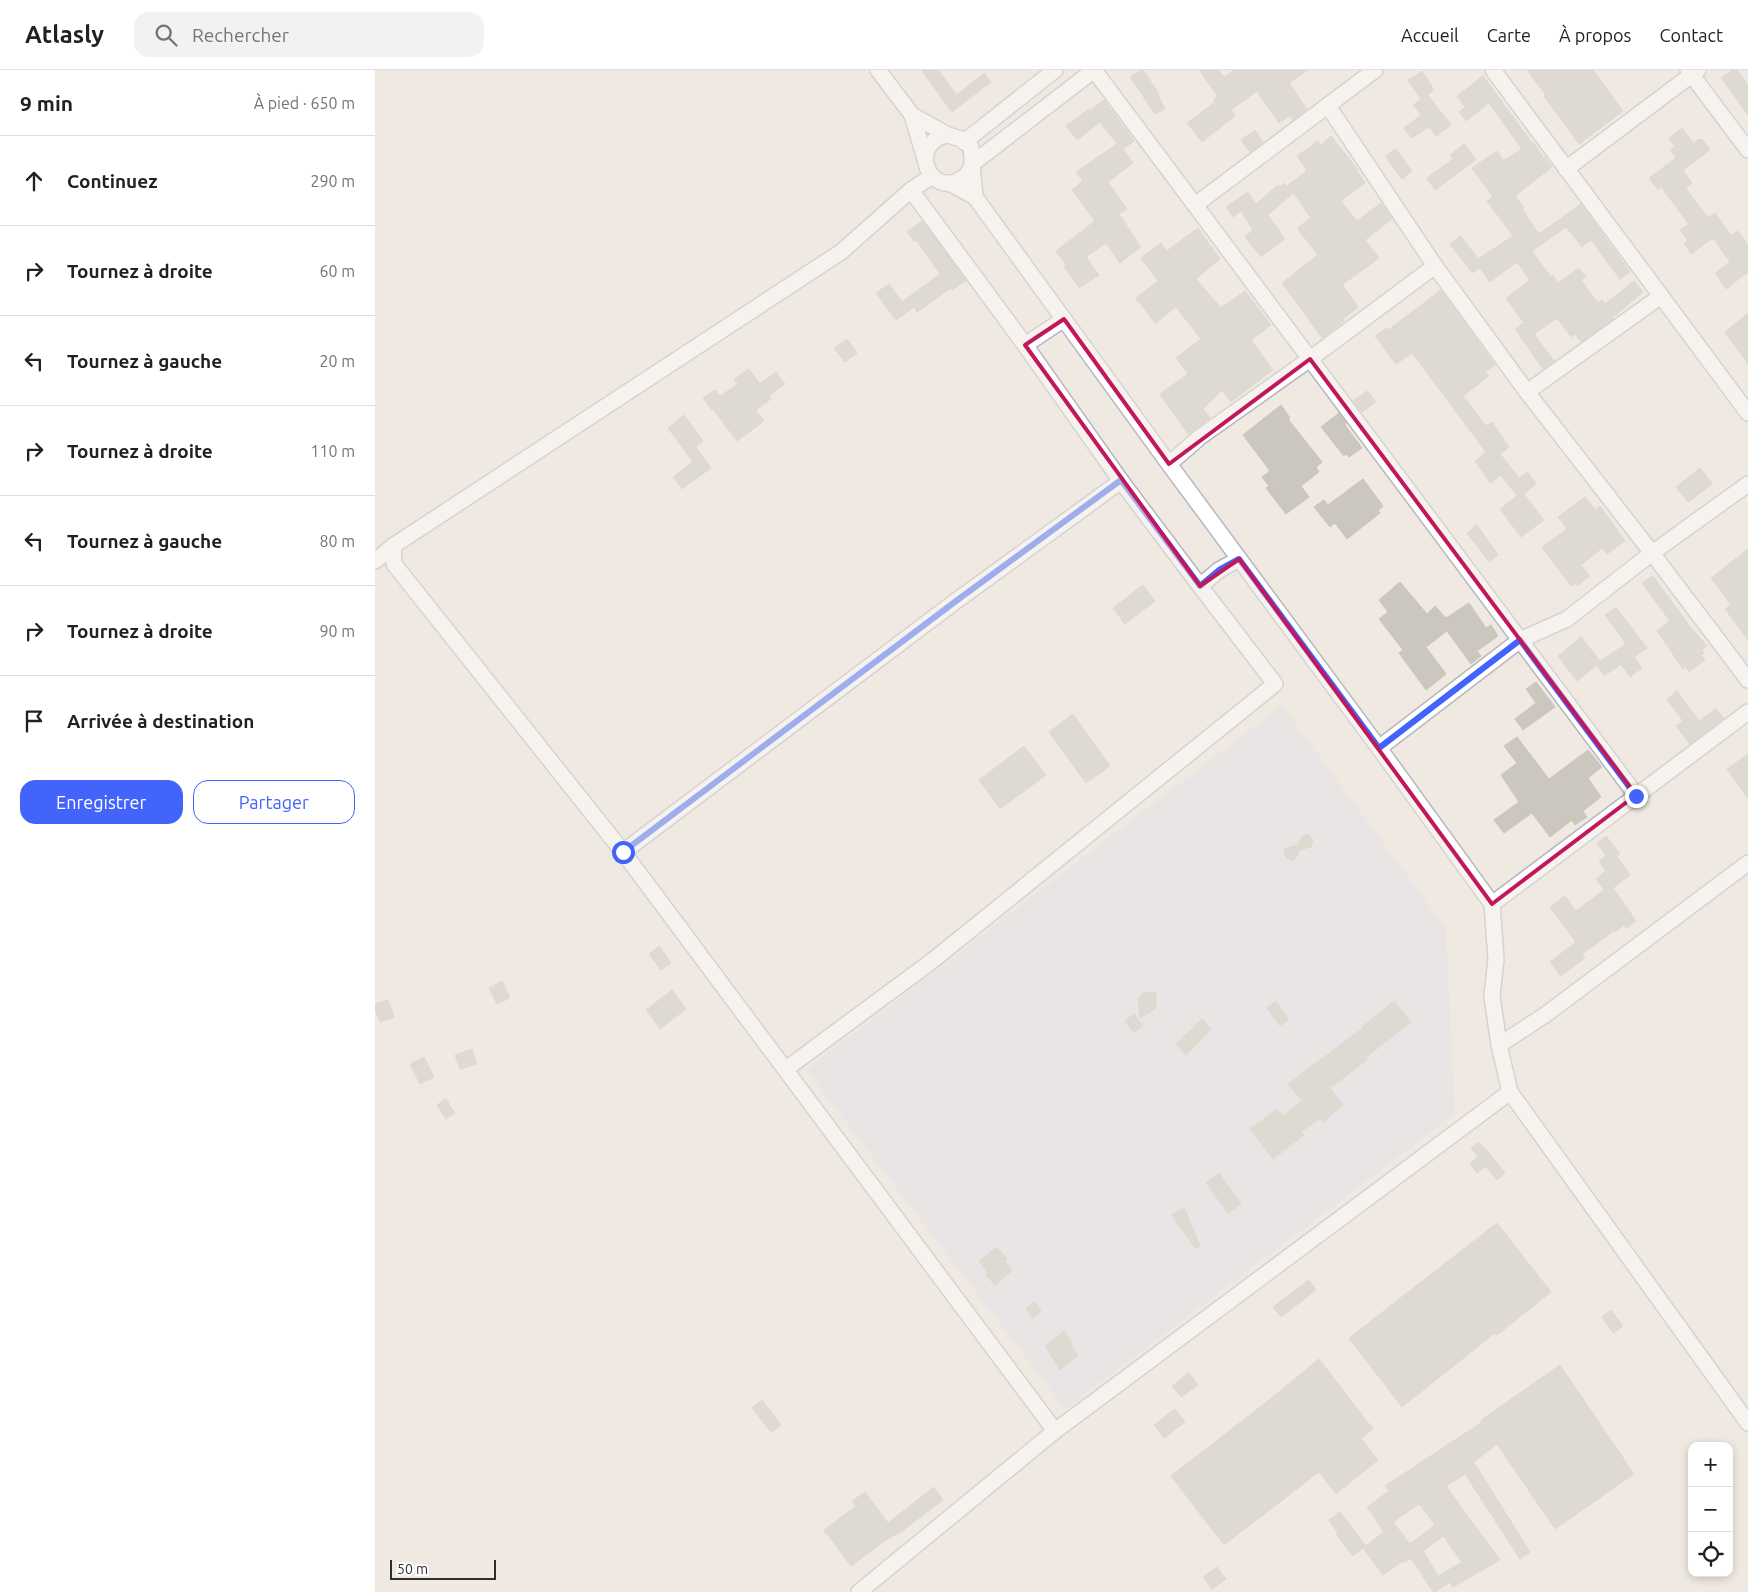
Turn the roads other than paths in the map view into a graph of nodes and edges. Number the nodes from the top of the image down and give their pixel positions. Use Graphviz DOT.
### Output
graph roads {
  1 [pos="878,70"];
  2 [pos="1055,70"];
  3 [pos="1094,70"];
  4 [pos="1375,70"];
  5 [pos="1493,70"];
  6 [pos="1693,72"];
  7 [pos="1328,106"];
  8 [pos="912,115"];
  9 [pos="948,135"];
  10 [pos="964,142"];
  11 [pos="1748,150"];
  12 [pos="925,159"];
  13 [pos="972,164"];
  14 [pos="1566,170"];
  15 [pos="932,176"];
  16 [pos="949,183"];
  17 [pos="911,190"];
  18 [pos="975,197"];
  19 [pos="1195,205"];
  20 [pos="1435,266"];
  21 [pos="1661,296"];
  22 [pos="1064,319"];
  23 [pos="1029,343"];
  24 [pos="1310,359"];
  25 [pos="1527,392"];
  26 [pos="1748,413"];
  27 [pos="1169,464"];
  28 [pos="1121,480"];
  29 [pos="1748,484"];
  30 [pos="393,546"];
  31 [pos="1653,553"];
  32 [pos="1239,559"];
  33 [pos="375,561"];
  34 [pos="1203,584"];
  35 [pos="1520,640"];
  36 [pos="1748,680"];
  37 [pos="1748,712"];
  38 [pos="1379,748"];
  39 [pos="1636,796"];
  40 [pos="623,852"];
  41 [pos="1748,863"];
  42 [pos="1491,904"];
  43 [pos="1499,1045"];
  44 [pos="786,1069"];
  45 [pos="1510,1092"];
  46 [pos="1748,1423"];
  47 [pos="1055,1431"];
  48 [pos="859,1592"];
  1 -- 8 [label="street"];
  2 -- 10 [label="street"];
  3 -- 13 [label="street"];
  3 -- 19 [label="street"];
  4 -- 7 [label="street"];
  5 -- 14 [label="street"];
  6 -- 11 [label="street"];
  6 -- 14 [label="street"];
  7 -- 19 [label="street"];
  7 -- 20 [label="street"];
  8 -- 9 [label="street"];
  8 -- 12 [label="street"];
  9 -- 10 [label="street"];
  9 -- 12 [label="street"];
  10 -- 13 [label="street"];
  12 -- 15 [label="street"];
  13 -- 16 [label="street"];
  13 -- 18 [label="street"];
  14 -- 21 [label="street"];
  15 -- 16 [label="street"];
  15 -- 17 [label="street"];
  16 -- 18 [label="street"];
  17 -- 23 [label="street"];
  17 -- 30 [label="street"];
  18 -- 22 [label="street"];
  19 -- 24 [label="street"];
  20 -- 24 [label="street"];
  20 -- 25 [label="street"];
  21 -- 25 [label="street"];
  21 -- 26 [label="street"];
  22 -- 23 [label="street"];
  22 -- 27 [label="street"];
  23 -- 28 [label="street"];
  24 -- 27 [label="street"];
  24 -- 35 [label="street"];
  25 -- 31 [label="street"];
  27 -- 32 [label="street"];
  28 -- 34 [label="street"];
  28 -- 40 [label="street"];
  29 -- 31 [label="street"];
  30 -- 33 [label="street"];
  30 -- 40 [label="street"];
  31 -- 35 [label="street"];
  31 -- 36 [label="street"];
  32 -- 34 [label="street"];
  32 -- 38 [label="street"];
  34 -- 44 [label="street"];
  35 -- 38 [label="street"];
  35 -- 39 [label="street"];
  37 -- 39 [label="street"];
  38 -- 42 [label="street"];
  39 -- 42 [label="street"];
  40 -- 44 [label="street"];
  41 -- 43 [label="street"];
  42 -- 43 [label="street"];
  43 -- 45 [label="street"];
  44 -- 47 [label="street"];
  45 -- 46 [label="street"];
  45 -- 47 [label="street"];
  47 -- 48 [label="street"];
}
